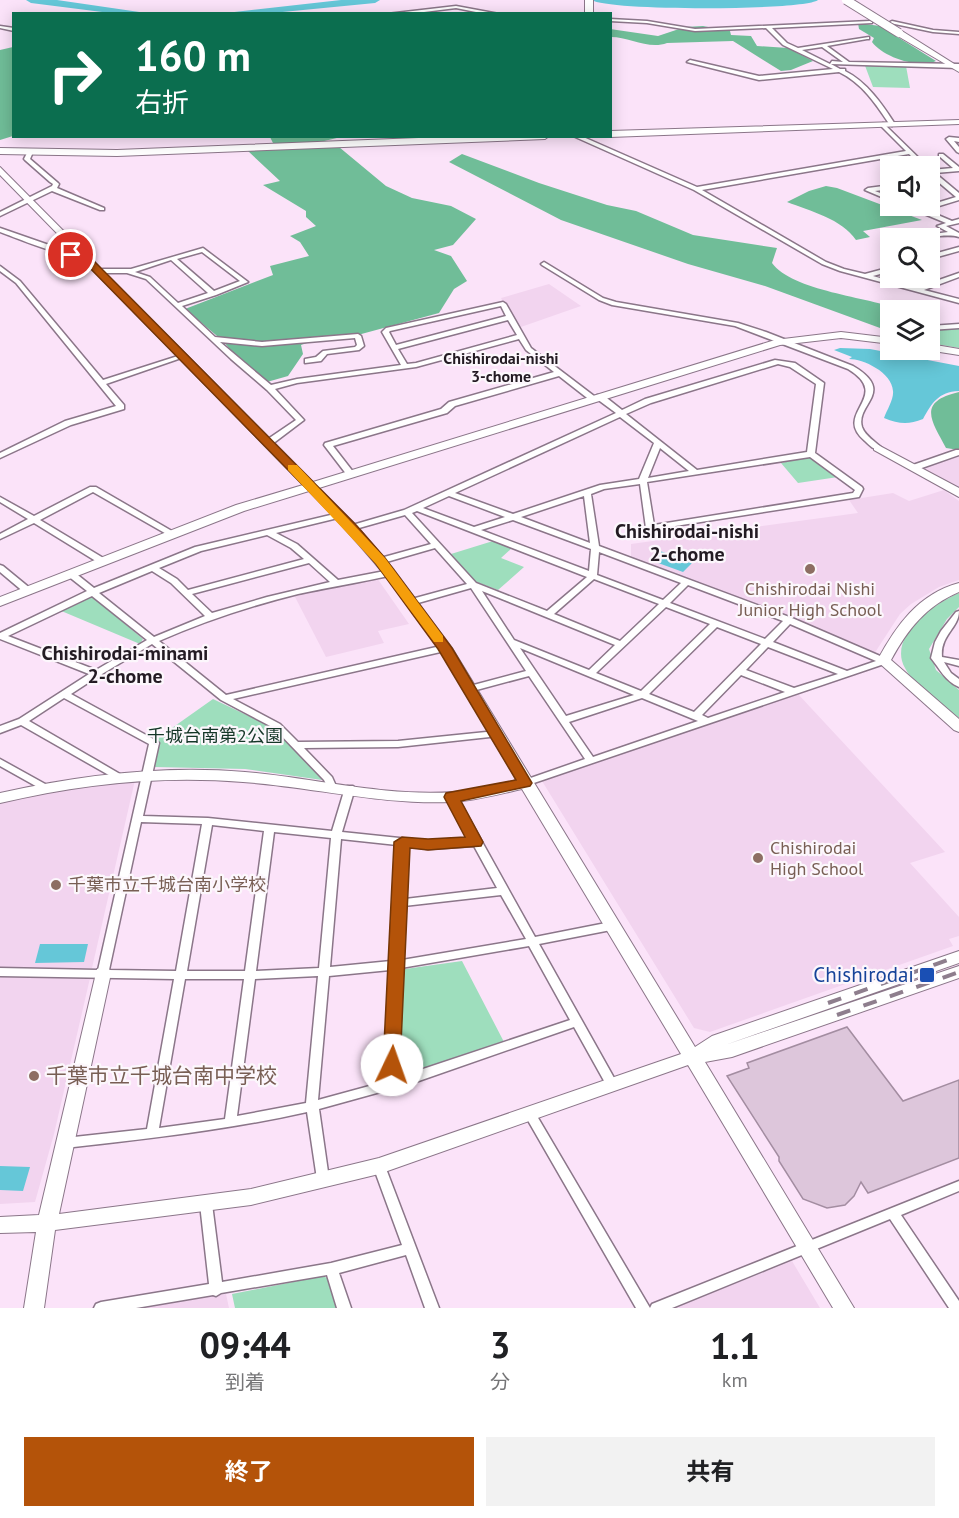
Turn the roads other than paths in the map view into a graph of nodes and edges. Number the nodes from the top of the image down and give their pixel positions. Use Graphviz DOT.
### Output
graph roads {
  1 [pos="846,0"];
  2 [pos="408,12"];
  3 [pos="485,12"];
  4 [pos="612,20"];
  5 [pos="870,22"];
  6 [pos="892,22"];
  7 [pos="768,27"];
  8 [pos="959,33"];
  9 [pos="867,38"];
  10 [pos="822,45"];
  11 [pos="796,50"];
  12 [pos="690,62"];
  13 [pos="847,62"];
  14 [pos="829,63"];
  15 [pos="957,67"];
  16 [pos="843,70"];
  17 [pos="959,122"];
  18 [pos="887,124"];
  19 [pos="612,134"];
  20 [pos="493,138"];
  21 [pos="580,138"];
  22 [pos="959,140"];
  23 [pos="0,151"];
  24 [pos="959,151"];
  25 [pos="30,152"];
  26 [pos="909,152"];
  27 [pos="941,155"];
  28 [pos="913,156"];
  29 [pos="0,170"];
  30 [pos="940,171"];
  31 [pos="940,180"];
  32 [pos="880,188"];
  33 [pos="52,189"];
  34 [pos="696,189"];
  35 [pos="880,195"];
  36 [pos="959,197"];
  37 [pos="29,200"];
  38 [pos="940,203"];
  39 [pos="102,209"];
  40 [pos="0,214"];
  41 [pos="938,216"];
  42 [pos="956,222"];
  43 [pos="0,230"];
  44 [pos="957,234"];
  45 [pos="940,236"];
  46 [pos="959,249"];
  47 [pos="951,251"];
  48 [pos="940,254"];
  49 [pos="959,255"];
  50 [pos="84,256"];
  51 [pos="172,258"];
  52 [pos="544,264"];
  53 [pos="0,268"];
  54 [pos="99,271"];
  55 [pos="130,272"];
  56 [pos="880,272"];
  57 [pos="959,275"];
  58 [pos="864,276"];
  59 [pos="915,290"];
  60 [pos="214,294"];
  61 [pos="959,301"];
  62 [pos="179,304"];
  63 [pos="510,317"];
  64 [pos="959,326"];
  65 [pos="940,327"];
  66 [pos="521,336"];
  67 [pos="214,339"];
  68 [pos="880,339"];
  69 [pos="780,342"];
  70 [pos="394,348"];
  71 [pos="940,349"];
  72 [pos="959,352"];
  73 [pos="183,356"];
  74 [pos="308,361"];
  75 [pos="405,366"];
  76 [pos="560,373"];
  77 [pos="101,383"];
  78 [pos="270,388"];
  79 [pos="597,398"];
  80 [pos="620,412"];
  81 [pos="268,442"];
  82 [pos="660,444"];
  83 [pos="878,448"];
  84 [pos="959,452"];
  85 [pos="811,454"];
  86 [pos="0,456"];
  87 [pos="913,468"];
  88 [pos="694,471"];
  89 [pos="350,473"];
  90 [pos="643,479"];
  91 [pos="310,485"];
  92 [pos="587,492"];
  93 [pos="449,493"];
  94 [pos="959,493"];
  95 [pos="0,499"];
  96 [pos="412,510"];
  97 [pos="339,515"];
  98 [pos="510,517"];
  99 [pos="32,519"];
  100 [pos="352,528"];
  101 [pos="473,530"];
  102 [pos="268,532"];
  103 [pos="173,534"];
  104 [pos="0,537"];
  105 [pos="437,545"];
  106 [pos="595,548"];
  107 [pos="311,560"];
  108 [pos="102,561"];
  109 [pos="381,561"];
  110 [pos="152,567"];
  111 [pos="0,568"];
  112 [pos="390,573"];
  113 [pos="71,574"];
  114 [pos="593,576"];
  115 [pos="687,582"];
  116 [pos="336,583"];
  117 [pos="472,585"];
  118 [pos="959,587"];
  119 [pos="28,591"];
  120 [pos="93,592"];
  121 [pos="187,593"];
  122 [pos="0,602"];
  123 [pos="411,602"];
  124 [pos="664,603"];
  125 [pos="959,614"];
  126 [pos="548,615"];
  127 [pos="210,616"];
  128 [pos="789,620"];
  129 [pos="716,623"];
  130 [pos="955,623"];
  131 [pos="153,641"];
  132 [pos="512,642"];
  133 [pos="767,643"];
  134 [pos="621,644"];
  135 [pos="445,648"];
  136 [pos="936,658"];
  137 [pos="884,661"];
  138 [pos="959,663"];
  139 [pos="740,670"];
  140 [pos="532,672"];
  141 [pos="845,673"];
  142 [pos="98,674"];
  143 [pos="590,674"];
  144 [pos="959,684"];
  145 [pos="469,689"];
  146 [pos="792,691"];
  147 [pos="65,695"];
  148 [pos="642,695"];
  149 [pos="224,698"];
  150 [pos="700,718"];
  151 [pos="564,720"];
  152 [pos="21,721"];
  153 [pos="959,727"];
  154 [pos="0,730"];
  155 [pos="496,734"];
  156 [pos="297,745"];
  157 [pos="591,760"];
  158 [pos="0,762"];
  159 [pos="148,774"];
  160 [pos="117,776"];
  161 [pos="525,783"];
  162 [pos="331,786"];
  163 [pos="44,787"];
  164 [pos="350,788"];
  165 [pos="452,797"];
  166 [pos="0,798"];
  167 [pos="138,819"];
  168 [pos="208,821"];
  169 [pos="270,827"];
  170 [pos="336,834"];
  171 [pos="402,842"];
  172 [pos="476,842"];
  173 [pos="503,891"];
  174 [pos="399,903"];
  175 [pos="611,926"];
  176 [pos="531,942"];
  177 [pos="959,957"];
  178 [pos="397,965"];
  179 [pos="0,972"];
  180 [pos="323,972"];
  181 [pos="959,972"];
  182 [pos="103,973"];
  183 [pos="181,974"];
  184 [pos="250,975"];
  185 [pos="577,1022"];
  186 [pos="692,1057"];
  187 [pos="390,1085"];
  188 [pos="612,1085"];
  189 [pos="312,1106"];
  190 [pos="530,1114"];
  191 [pos="230,1123"];
  192 [pos="152,1134"];
  193 [pos="65,1143"];
  194 [pos="379,1166"];
  195 [pos="323,1179"];
  196 [pos="959,1186"];
  197 [pos="206,1204"];
  198 [pos="893,1213"];
  199 [pos="47,1223"];
  200 [pos="0,1225"];
  201 [pos="808,1247"];
  202 [pos="410,1248"];
  203 [pos="331,1269"];
  204 [pos="216,1290"];
  205 [pos="126,1307"];
  206 [pos="33,1308"];
  207 [pos="101,1308"];
  208 [pos="344,1308"];
  209 [pos="432,1308"];
  210 [pos="643,1308"];
  211 [pos="657,1308"];
  212 [pos="844,1308"];
  213 [pos="956,1308"];
  1 -- 15 [label="street, bridge"];
  2 -- 3 [label="street"];
  4 -- 7 [label="street"];
  5 -- 7 [label="street"];
  6 -- 8 [label="street"];
  7 -- 11 [label="street"];
  9 -- 10 [label="street"];
  10 -- 11 [label="street"];
  10 -- 13 [label="street"];
  11 -- 14 [label="street"];
  12 -- 16 [label="street"];
  13 -- 14 [label="street"];
  13 -- 15 [label="street"];
  14 -- 16 [label="street"];
  16 -- 18 [label="street"];
  17 -- 18 [label="street"];
  18 -- 19 [label="street"];
  18 -- 26 [label="street"];
  20 -- 25 [label="street"];
  21 -- 34 [label="street"];
  22 -- 24 [label="street"];
  23 -- 25 [label="street"];
  25 -- 33 [label="street"];
  26 -- 28 [label="street"];
  26 -- 34 [label="street"];
  27 -- 30 [label="street"];
  29 -- 37 [label="street"];
  31 -- 36 [label="street"];
  32 -- 35 [label="street"];
  33 -- 37 [label="street"];
  33 -- 39 [label="street"];
  34 -- 58 [label="street"];
  36 -- 38 [label="street"];
  37 -- 40 [label="street"];
  37 -- 50 [label="street"];
  41 -- 42 [label="street"];
  42 -- 44 [label="street"];
  43 -- 50 [label="street"];
  44 -- 45 [label="street"];
  46 -- 47 [label="street"];
  47 -- 48 [label="street"];
  47 -- 49 [label="street"];
  50 -- 54 [label="street"];
  51 -- 55 [label="street"];
  51 -- 60 [label="street"];
  51 -- 60 [label="street"];
  52 -- 69 [label="street"];
  53 -- 77 [label="street"];
  54 -- 55 [label="street"];
  54 -- 73 [label="street"];
  55 -- 62 [label="street"];
  56 -- 58 [label="street"];
  57 -- 59 [label="street"];
  58 -- 59 [label="street"];
  59 -- 61 [label="street"];
  60 -- 62 [label="street"];
  62 -- 67 [label="street"];
  63 -- 66 [label="street"];
  63 -- 70 [label="street"];
  63 -- 70 [label="street"];
  64 -- 65 [label="street"];
  66 -- 75 [label="street"];
  66 -- 76 [label="street"];
  67 -- 74 [label="street"];
  67 -- 78 [label="street"];
  68 -- 69 [label="street"];
  69 -- 79 [label="street"];
  69 -- 83 [label="street"];
  70 -- 75 [label="street"];
  71 -- 72 [label="street"];
  73 -- 77 [label="street"];
  73 -- 81 [label="street"];
  75 -- 78 [label="street"];
  76 -- 79 [label="street"];
  76 -- 89 [label="street"];
  77 -- 86 [label="street"];
  78 -- 81 [label="street"];
  79 -- 80 [label="street"];
  79 -- 89 [label="street"];
  80 -- 82 [label="street"];
  80 -- 85 [label="street"];
  80 -- 93 [label="street"];
  81 -- 91 [label="street"];
  82 -- 88 [label="street"];
  82 -- 90 [label="street"];
  83 -- 87 [label="street"];
  84 -- 87 [label="street"];
  85 -- 88 [label="street"];
  85 -- 90 [label="street"];
  87 -- 94 [label="street"];
  88 -- 90 [label="street"];
  89 -- 91 [label="street"];
  90 -- 92 [label="street"];
  91 -- 97 [label="street"];
  91 -- 103 [label="street"];
  92 -- 98 [label="street"];
  92 -- 106 [label="street"];
  93 -- 96 [label="street"];
  93 -- 98 [label="street"];
  95 -- 99 [label="street"];
  96 -- 100 [label="street"];
  96 -- 101 [label="street"];
  96 -- 105 [label="street"];
  97 -- 100 [label="street"];
  97 -- 102 [label="street"];
  98 -- 101 [label="street"];
  98 -- 106 [label="street"];
  99 -- 103 [label="street"];
  99 -- 104 [label="street"];
  99 -- 108 [label="street"];
  100 -- 109 [label="street"];
  101 -- 114 [label="street"];
  102 -- 107 [label="street"];
  102 -- 110 [label="street"];
  103 -- 108 [label="street"];
  105 -- 109 [label="street"];
  105 -- 117 [label="street"];
  106 -- 114 [label="street"];
  106 -- 115 [label="street"];
  107 -- 116 [label="street"];
  107 -- 121 [label="street"];
  108 -- 113 [label="street"];
  109 -- 112 [label="street"];
  110 -- 120 [label="street"];
  110 -- 121 [label="street"];
  111 -- 119 [label="street"];
  112 -- 116 [label="street"];
  112 -- 123 [label="street"];
  113 -- 119 [label="street"];
  113 -- 120 [label="street"];
  114 -- 124 [label="street"];
  114 -- 126 [label="street"];
  115 -- 124 [label="street"];
  115 -- 128 [label="street"];
  116 -- 127 [label="street"];
  117 -- 123 [label="street"];
  117 -- 126 [label="street"];
  117 -- 132 [label="street"];
  118 -- 137 [label="street"];
  119 -- 122 [label="street"];
  120 -- 131 [label="street"];
  120 -- 142 [label="street"];
  121 -- 127 [label="street"];
  123 -- 135 [label="street"];
  124 -- 129 [label="street"];
  124 -- 134 [label="street"];
  125 -- 130 [label="street"];
  126 -- 134 [label="street"];
  127 -- 131 [label="street"];
  128 -- 133 [label="street"];
  128 -- 137 [label="street"];
  129 -- 133 [label="street"];
  129 -- 148 [label="street"];
  130 -- 136 [label="street"];
  131 -- 142 [label="street"];
  131 -- 149 [label="street"];
  132 -- 140 [label="street"];
  132 -- 143 [label="street"];
  133 -- 139 [label="street"];
  133 -- 141 [label="street"];
  134 -- 143 [label="street"];
  135 -- 145 [label="street"];
  135 -- 149 [label="street"];
  136 -- 138 [label="street"];
  136 -- 144 [label="street"];
  137 -- 141 [label="street"];
  137 -- 153 [label="street"];
  139 -- 146 [label="street"];
  139 -- 150 [label="street"];
  140 -- 145 [label="street"];
  140 -- 151 [label="street"];
  141 -- 146 [label="street"];
  142 -- 147 [label="street"];
  143 -- 148 [label="street"];
  145 -- 155 [label="street"];
  146 -- 150 [label="street"];
  147 -- 152 [label="street"];
  147 -- 159 [label="street"];
  148 -- 150 [label="street"];
  148 -- 151 [label="street"];
  149 -- 156 [label="street"];
  150 -- 157 [label="street"];
  151 -- 157 [label="street"];
  152 -- 154 [label="street"];
  152 -- 160 [label="street"];
  155 -- 156 [label="street"];
  155 -- 161 [label="street"];
  156 -- 162 [label="street"];
  157 -- 161 [label="street"];
  158 -- 163 [label="street"];
  159 -- 160 [label="street"];
  159 -- 162 [label="street"];
  159 -- 167 [label="street"];
  160 -- 163 [label="street"];
  161 -- 165 [label="street"];
  161 -- 175 [label="street"];
  162 -- 164 [label="street"];
  163 -- 166 [label="street"];
  164 -- 165 [label="street"];
  164 -- 170 [label="street"];
  165 -- 172 [label="street"];
  167 -- 168 [label="street"];
  167 -- 182 [label="street"];
  168 -- 169 [label="street"];
  168 -- 183 [label="street"];
  169 -- 170 [label="street"];
  169 -- 184 [label="street"];
  170 -- 171 [label="street"];
  170 -- 180 [label="street"];
  171 -- 172 [label="street"];
  171 -- 174 [label="street"];
  172 -- 173 [label="street"];
  173 -- 174 [label="street"];
  173 -- 176 [label="street"];
  174 -- 178 [label="street"];
  175 -- 176 [label="street"];
  175 -- 186 [label="street"];
  176 -- 178 [label="street"];
  176 -- 185 [label="street"];
  177 -- 186 [label="street"];
  178 -- 180 [label="street"];
  178 -- 187 [label="street"];
  179 -- 182 [label="street"];
  180 -- 184 [label="street"];
  180 -- 189 [label="street"];
  181 -- 186 [label="street"];
  182 -- 183 [label="street"];
  182 -- 193 [label="street"];
  183 -- 184 [label="street"];
  183 -- 192 [label="street"];
  184 -- 191 [label="street"];
  185 -- 187 [label="street"];
  185 -- 188 [label="street"];
  186 -- 188 [label="street"];
  186 -- 201 [label="street"];
  187 -- 189 [label="street"];
  188 -- 190 [label="street"];
  189 -- 191 [label="street"];
  189 -- 195 [label="street"];
  190 -- 194 [label="street"];
  190 -- 210 [label="street"];
  191 -- 192 [label="street"];
  192 -- 193 [label="street"];
  193 -- 199 [label="street"];
  194 -- 195 [label="street"];
  194 -- 202 [label="street"];
  195 -- 197 [label="street"];
  196 -- 198 [label="street"];
  197 -- 199 [label="street"];
  197 -- 204 [label="street"];
  198 -- 201 [label="street"];
  198 -- 213 [label="street"];
  199 -- 200 [label="street"];
  199 -- 206 [label="street"];
  201 -- 211 [label="street"];
  201 -- 212 [label="street"];
  202 -- 203 [label="street"];
  202 -- 209 [label="street"];
  203 -- 204 [label="street"];
  203 -- 208 [label="street"];
  204 -- 205 [label="street"];
  205 -- 207 [label="street"];
}
